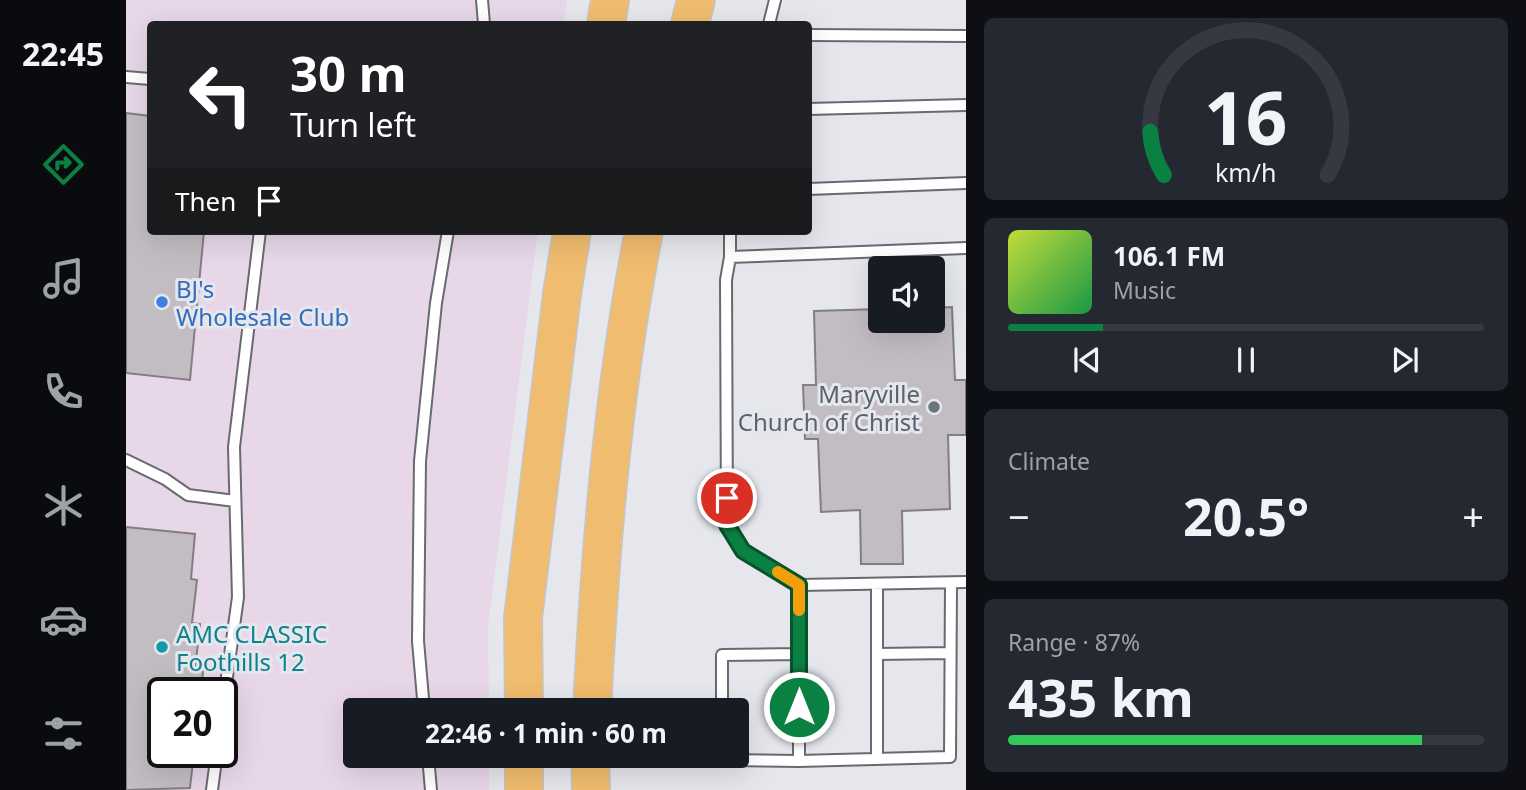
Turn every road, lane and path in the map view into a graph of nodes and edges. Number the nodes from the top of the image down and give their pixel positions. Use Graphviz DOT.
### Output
graph roads {
  1 [pos="482,0"];
  2 [pos="610,0"];
  3 [pos="696,0"];
  4 [pos="775,0"];
  5 [pos="484,21"];
  6 [pos="606,21"];
  7 [pos="691,21"];
  8 [pos="770,21"];
  9 [pos="812,35"];
  10 [pos="966,36"];
  11 [pos="126,77"];
  12 [pos="147,79"];
  13 [pos="966,105"];
  14 [pos="812,108"];
  15 [pos="966,183"];
  16 [pos="812,189"];
  17 [pos="260,235"];
  18 [pos="448,235"];
  19 [pos="571,235"];
  20 [pos="643,235"];
  21 [pos="730,235"];
  22 [pos="966,248"];
  23 [pos="730,257"];
  24 [pos="126,460"];
  25 [pos="235,501"];
  26 [pos="966,582"];
  27 [pos="951,583"];
  28 [pos="877,584"];
  29 [pos="799,585"];
  30 [pos="950,653"];
  31 [pos="799,654"];
  32 [pos="877,654"];
  33 [pos="227,677"];
  34 [pos="423,698"];
  35 [pos="524,698"];
  36 [pos="593,698"];
  37 [pos="722,698"];
  38 [pos="877,759"];
  39 [pos="749,760"];
  40 [pos="799,761"];
  41 [pos="215,768"];
  42 [pos="429,768"];
  43 [pos="524,768"];
  44 [pos="590,768"];
  45 [pos="212,790"];
  46 [pos="431,790"];
  47 [pos="524,790"];
  48 [pos="591,790"];
  1 -- 5 [label="lane"];
  2 -- 6 [label="highway"];
  3 -- 7 [label="highway"];
  4 -- 8 [label="lane"];
  9 -- 10 [label="lane"];
  11 -- 12 [label="lane"];
  13 -- 14 [label="lane"];
  15 -- 16 [label="lane"];
  17 -- 25 [label="lane"];
  18 -- 34 [label="lane"];
  19 -- 35 [label="highway"];
  20 -- 36 [label="highway"];
  21 -- 23 [label="lane"];
  22 -- 23 [label="lane"];
  23 -- 29 [label="lane"];
  24 -- 25 [label="lane"];
  25 -- 33 [label="lane"];
  26 -- 27 [label="lane"];
  27 -- 28 [label="lane"];
  27 -- 30 [label="lane"];
  28 -- 29 [label="lane"];
  28 -- 32 [label="lane"];
  29 -- 31 [label="lane"];
  30 -- 32 [label="lane"];
  30 -- 38 [label="lane"];
  31 -- 37 [label="lane"];
  31 -- 40 [label="lane"];
  32 -- 38 [label="lane"];
  38 -- 40 [label="lane"];
  39 -- 40 [label="lane"];
  41 -- 45 [label="lane"];
  42 -- 46 [label="lane"];
  43 -- 47 [label="highway"];
  44 -- 48 [label="highway"];
}
